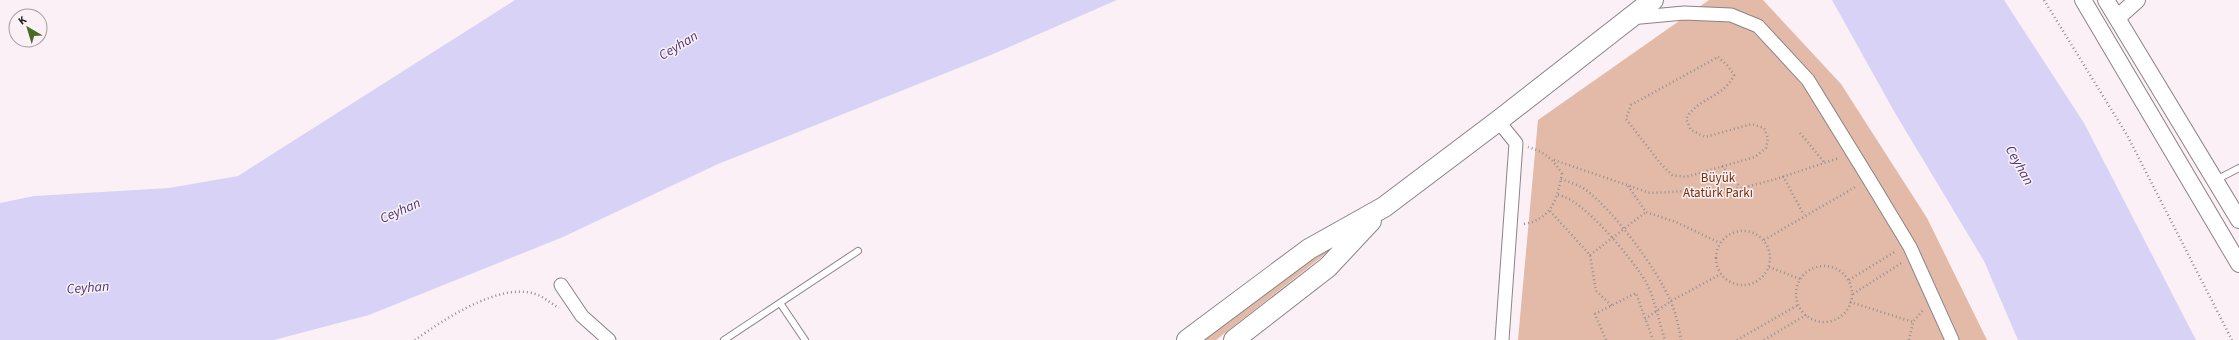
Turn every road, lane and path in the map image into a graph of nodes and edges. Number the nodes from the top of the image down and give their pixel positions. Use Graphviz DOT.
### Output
graph roads {
  1 [pos="1653,0"];
  2 [pos="2044,0"];
  3 [pos="2083,0"];
  4 [pos="2106,0"];
  5 [pos="2137,0"];
  6 [pos="1630,18"];
  7 [pos="2117,18"];
  8 [pos="1498,121"];
  9 [pos="1800,133"];
  10 [pos="1516,143"];
  11 [pos="1852,155"];
  12 [pos="1554,160"];
  13 [pos="1824,162"];
  14 [pos="1722,166"];
  15 [pos="2239,168"];
  16 [pos="1783,176"];
  17 [pos="1561,179"];
  18 [pos="1869,179"];
  19 [pos="2216,180"];
  20 [pos="1628,186"];
  21 [pos="1741,188"];
  22 [pos="1558,195"];
  23 [pos="1384,207"];
  24 [pos="1550,211"];
  25 [pos="1646,212"];
  26 [pos="1804,215"];
  27 [pos="2239,220"];
  28 [pos="1512,221"];
  29 [pos="1622,229"];
  30 [pos="1613,238"];
  31 [pos="1764,240"];
  32 [pos="1720,243"];
  33 [pos="1907,244"];
  34 [pos="858,251"];
  35 [pos="1590,255"];
  36 [pos="1914,256"];
  37 [pos="2239,264"];
  38 [pos="1769,267"];
  39 [pos="1721,274"];
  40 [pos="1800,279"];
  41 [pos="1849,280"];
  42 [pos="562,285"];
  43 [pos="1852,294"];
  44 [pos="1935,300"];
  45 [pos="1670,301"];
  46 [pos="1850,302"];
  47 [pos="780,303"];
  48 [pos="1798,304"];
  49 [pos="1612,306"];
  50 [pos="1656,311"];
  51 [pos="1806,315"];
  52 [pos="582,316"];
  53 [pos="1645,319"];
  54 [pos="1913,322"];
  55 [pos="415,340"];
  56 [pos="609,340"];
  57 [pos="724,340"];
  58 [pos="805,340"];
  59 [pos="1187,340"];
  60 [pos="1234,340"];
  61 [pos="1502,340"];
  62 [pos="1606,340"];
  63 [pos="1653,340"];
  64 [pos="1665,340"];
  65 [pos="1681,340"];
  66 [pos="1737,340"];
  67 [pos="1764,340"];
  68 [pos="1909,340"];
  69 [pos="1952,340"];
  70 [pos="2232,340"];
  1 -- 6 [label="main road"];
  2 -- 70 [label="path"];
  3 -- 37 [label="street"];
  4 -- 7 [label="street"];
  5 -- 7 [label="street"];
  6 -- 8 [label="main road"];
  6 -- 11 [label="street"];
  7 -- 19 [label="street"];
  8 -- 10 [label="street"];
  8 -- 23 [label="main road"];
  9 -- 13 [label="path"];
  10 -- 12 [label="path"];
  10 -- 28 [label="street"];
  11 -- 13 [label="path"];
  11 -- 18 [label="street"];
  12 -- 17 [label="path"];
  12 -- 20 [label="path"];
  13 -- 16 [label="path"];
  14 -- 14 [label="path"];
  14 -- 21 [label="path"];
  15 -- 19 [label="lane"];
  16 -- 21 [label="path"];
  16 -- 26 [label="path"];
  17 -- 22 [label="path"];
  17 -- 29 [label="path"];
  18 -- 26 [label="path"];
  18 -- 33 [label="street"];
  19 -- 27 [label="street"];
  20 -- 21 [label="path"];
  20 -- 25 [label="path"];
  22 -- 24 [label="path"];
  22 -- 30 [label="path"];
  23 -- 59 [label="main road"];
  23 -- 60 [label="main road"];
  24 -- 28 [label="path"];
  24 -- 35 [label="path"];
  25 -- 29 [label="path"];
  25 -- 32 [label="path"];
  26 -- 31 [label="path"];
  28 -- 61 [label="street"];
  29 -- 30 [label="path"];
  29 -- 45 [label="path"];
  30 -- 35 [label="path"];
  30 -- 50 [label="path"];
  31 -- 32 [label="path"];
  31 -- 38 [label="path"];
  32 -- 39 [label="path"];
  33 -- 36 [label="street"];
  33 -- 41 [label="path"];
  34 -- 47 [label="lane"];
  35 -- 49 [label="path"];
  36 -- 43 [label="path"];
  36 -- 44 [label="street"];
  38 -- 39 [label="path"];
  38 -- 40 [label="path"];
  39 -- 45 [label="path"];
  40 -- 41 [label="path"];
  40 -- 48 [label="path"];
  41 -- 43 [label="path"];
  42 -- 52 [label="street"];
  43 -- 46 [label="path"];
  44 -- 54 [label="path"];
  44 -- 69 [label="street"];
  45 -- 50 [label="path"];
  45 -- 65 [label="path"];
  46 -- 51 [label="path"];
  46 -- 54 [label="path"];
  47 -- 57 [label="lane"];
  47 -- 58 [label="lane"];
  48 -- 51 [label="path"];
  48 -- 66 [label="path"];
  49 -- 53 [label="path"];
  49 -- 62 [label="path"];
  50 -- 53 [label="path"];
  50 -- 64 [label="path"];
  51 -- 67 [label="path"];
  52 -- 55 [label="path"];
  52 -- 56 [label="street"];
  53 -- 63 [label="path"];
  54 -- 68 [label="path"];
}
